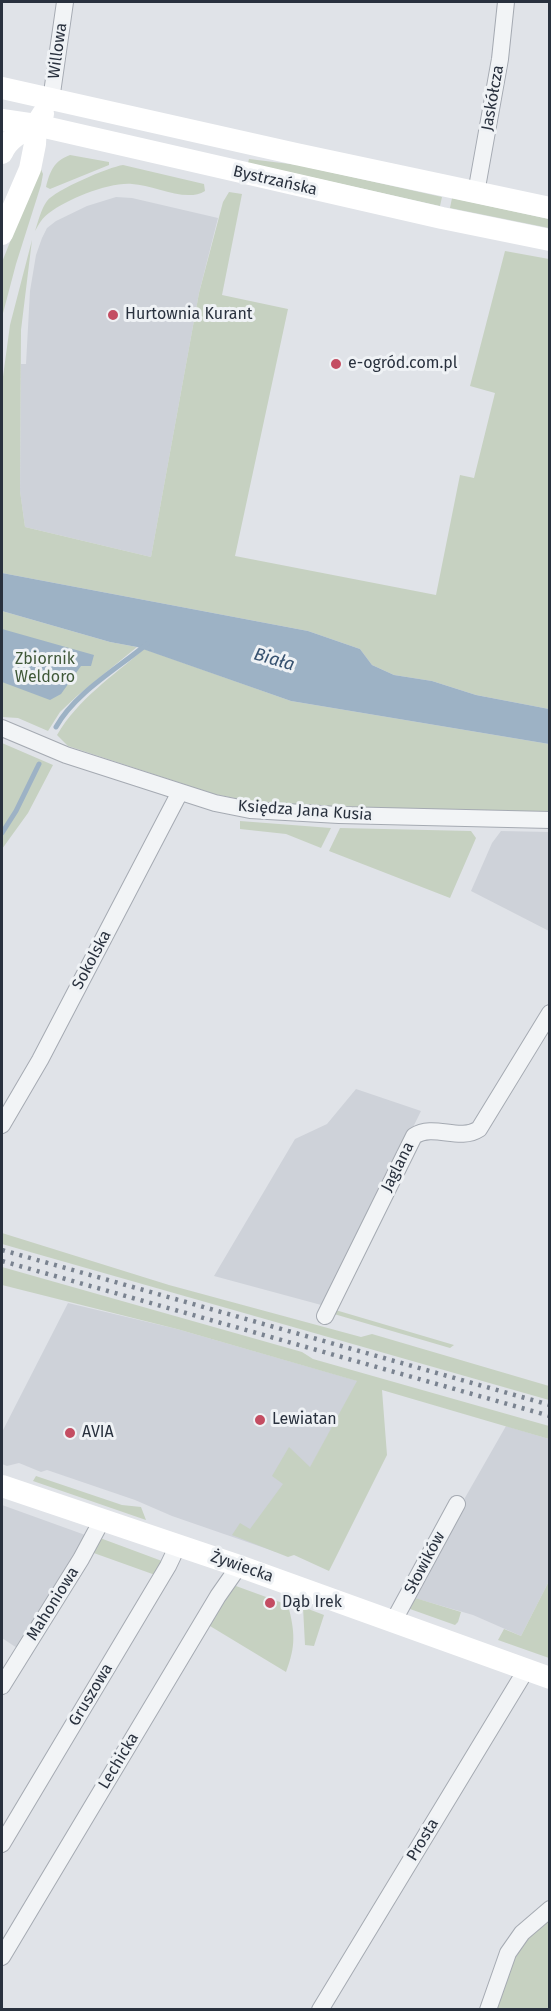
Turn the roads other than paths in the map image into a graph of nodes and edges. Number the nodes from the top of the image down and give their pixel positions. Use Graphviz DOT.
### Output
graph roads {
  1 [pos="65,2"];
  2 [pos="506,2"];
  3 [pos="2,88"];
  4 [pos="51,100"];
  5 [pos="2,120"];
  6 [pos="36,125"];
  7 [pos="2,153"];
  8 [pos="476,193"];
  9 [pos="549,208"];
  10 [pos="2,234"];
  11 [pos="549,240"];
  12 [pos="2,728"];
  13 [pos="180,792"];
  14 [pos="549,820"];
  15 [pos="549,1013"];
  16 [pos="2,1125"];
  17 [pos="325,1316"];
  18 [pos="2,1486"];
  19 [pos="457,1504"];
  20 [pos="102,1520"];
  21 [pos="178,1545"];
  22 [pos="239,1566"];
  23 [pos="393,1622"];
  24 [pos="526,1670"];
  25 [pos="549,1678"];
  26 [pos="2,1686"];
  27 [pos="2,1844"];
  28 [pos="549,1909"];
  29 [pos="2,1957"];
  30 [pos="320,2010"];
  31 [pos="488,2010"];
  1 -- 4 [label="street, Willowa"];
  2 -- 8 [label="street, Jaskółcza"];
  3 -- 4 [label="main road, Bystrzańska"];
  4 -- 6 [label="main road"];
  4 -- 8 [label="main road, Bystrzańska"];
  5 -- 6 [label="main road, Bystrzańska"];
  6 -- 7 [label="main road"];
  6 -- 10 [label="main road"];
  6 -- 11 [label="main road, Bystrzańska"];
  8 -- 9 [label="main road, Bystrzańska"];
  12 -- 13 [label="street, Księdza Jana Kusia"];
  13 -- 14 [label="street, Księdza Jana Kusia"];
  13 -- 16 [label="street, Sokolska"];
  15 -- 17 [label="street, Jaglana"];
  18 -- 20 [label="main road, Żywiecka"];
  19 -- 23 [label="street, Słowików"];
  20 -- 21 [label="main road, Żywiecka"];
  20 -- 26 [label="street, Mahoniowa"];
  21 -- 22 [label="main road, Żywiecka"];
  21 -- 27 [label="street, Gruszowa"];
  22 -- 23 [label="main road, Żywiecka"];
  22 -- 29 [label="street, Lechicka"];
  23 -- 24 [label="main road, Żywiecka"];
  24 -- 25 [label="main road, Żywiecka"];
  24 -- 30 [label="street, Prosta"];
  28 -- 31 [label="street"];
}
